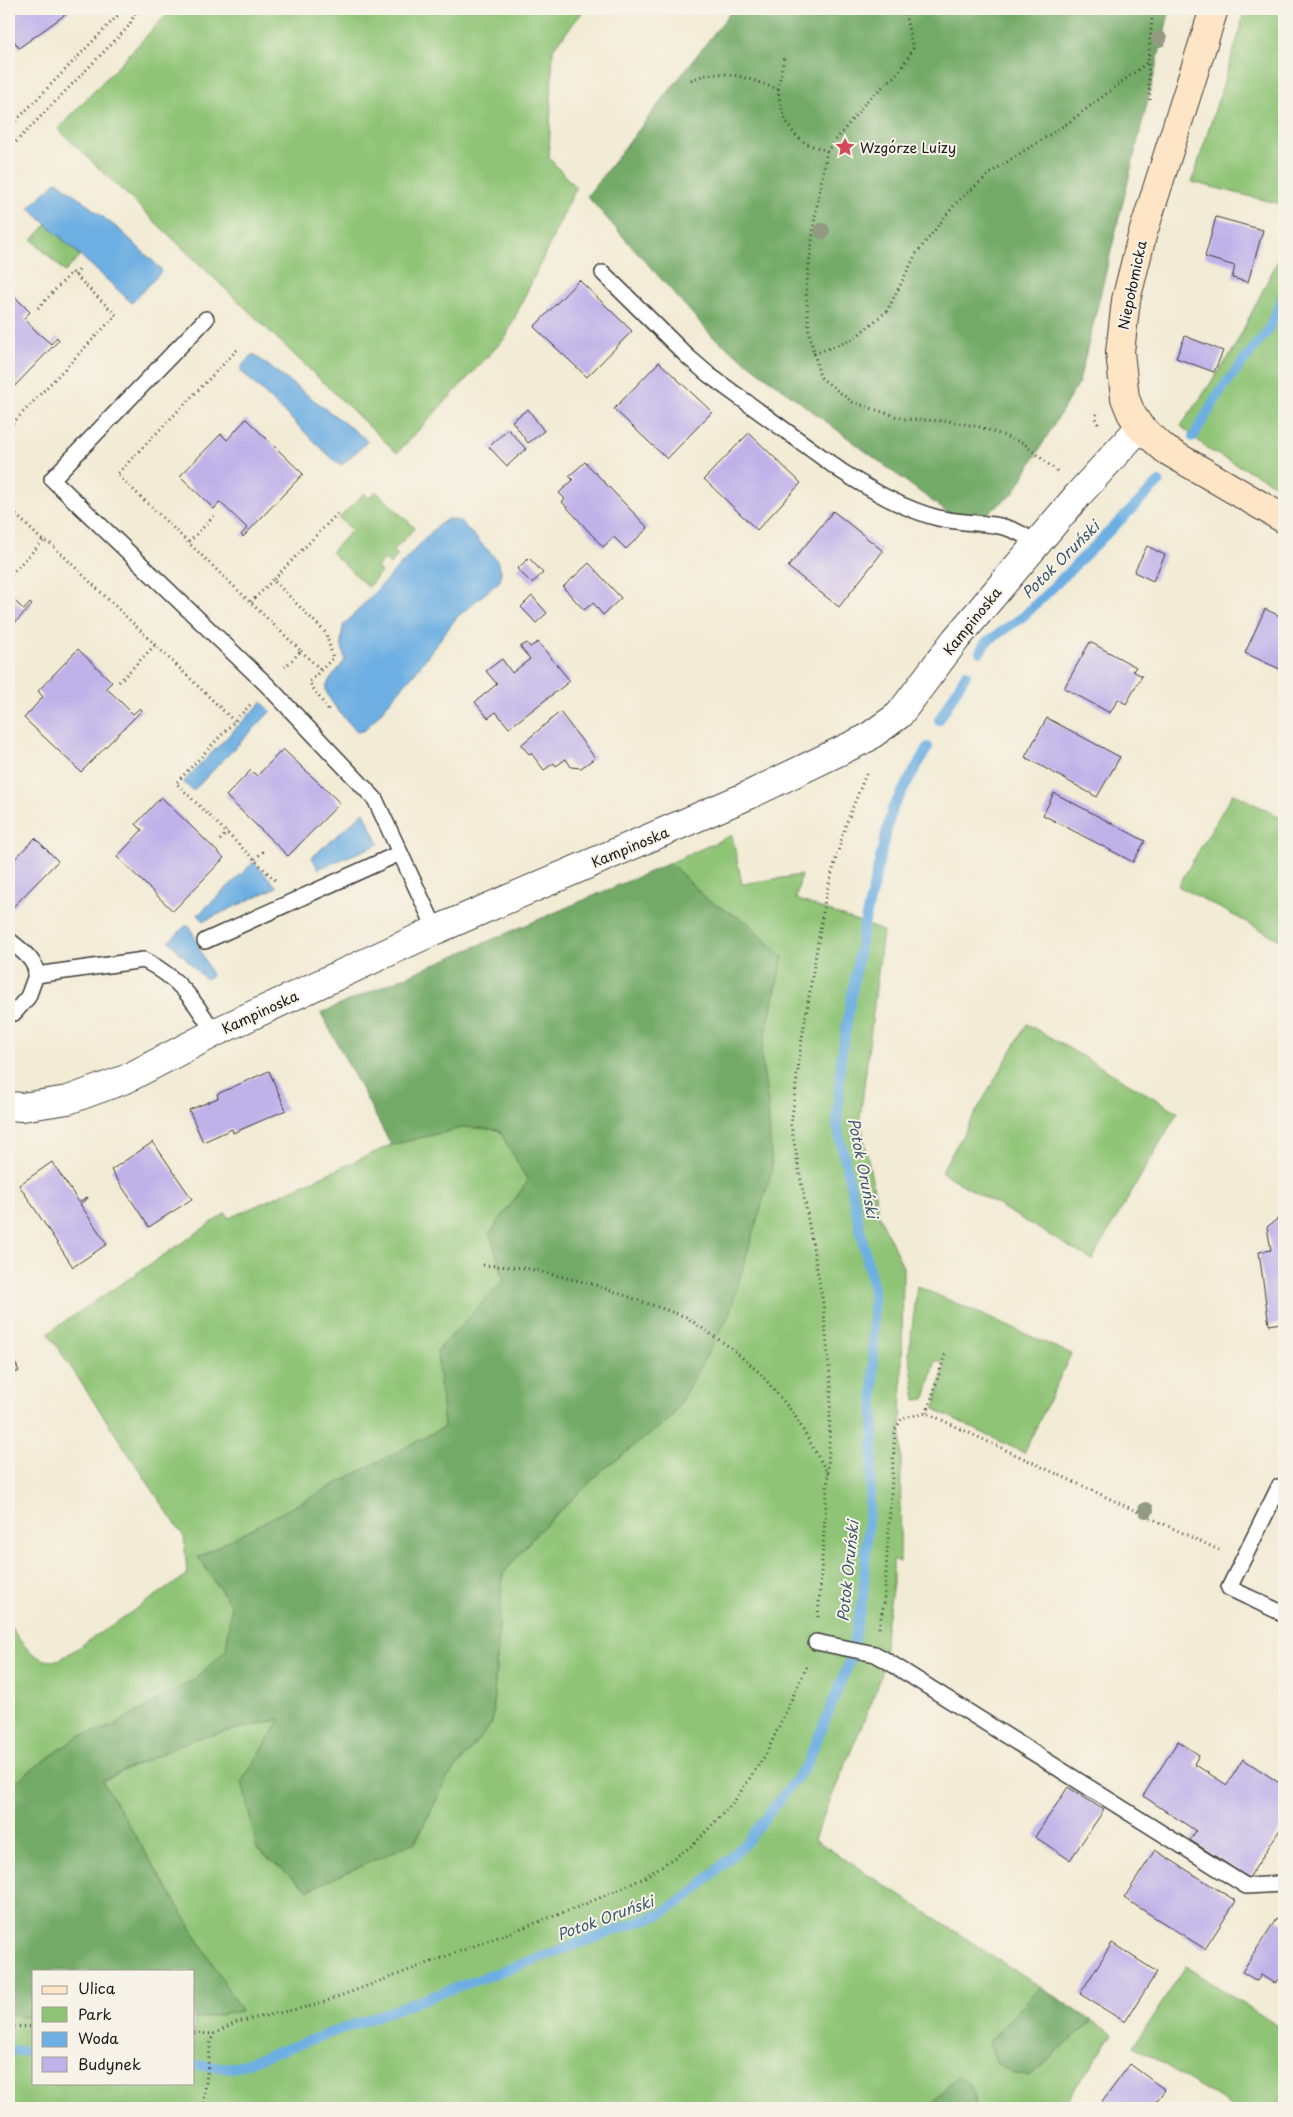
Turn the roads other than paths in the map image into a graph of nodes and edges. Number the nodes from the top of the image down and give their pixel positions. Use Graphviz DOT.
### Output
graph roads {
  1 [pos="1214,9"];
  2 [pos="603,273"];
  3 [pos="206,319"];
  4 [pos="1140,427"];
  5 [pos="1284,519"];
  6 [pos="1036,544"];
  7 [pos="400,853"];
  8 [pos="436,930"];
  9 [pos="9,940"];
  10 [pos="205,941"];
  11 [pos="36,975"];
  12 [pos="9,1013"];
  13 [pos="214,1033"];
  14 [pos="9,1106"];
  15 [pos="1284,1486"];
  16 [pos="1284,1614"];
  17 [pos="816,1642"];
  18 [pos="1284,1884"];
  1 -- 4 [label="main road, Niepołomicka"];
  2 -- 6 [label="lane"];
  3 -- 7 [label="lane"];
  4 -- 5 [label="main road, Niepołomicka"];
  4 -- 6 [label="street, Kampinoska"];
  6 -- 8 [label="street, Kampinoska"];
  7 -- 8 [label="lane"];
  7 -- 10 [label="lane"];
  8 -- 13 [label="street, Kampinoska"];
  9 -- 11 [label="lane"];
  11 -- 12 [label="lane"];
  11 -- 13 [label="lane"];
  13 -- 14 [label="street, Kampinoska"];
  15 -- 16 [label="lane"];
  17 -- 18 [label="lane"];
}
